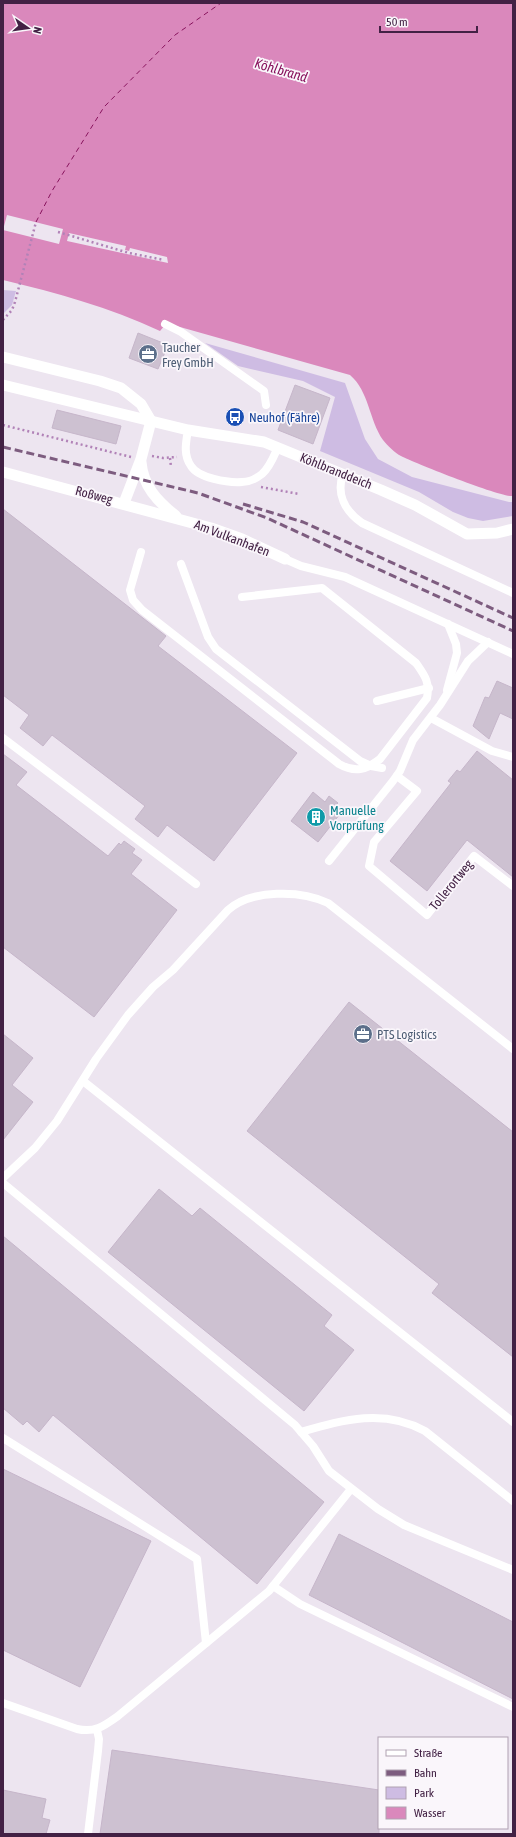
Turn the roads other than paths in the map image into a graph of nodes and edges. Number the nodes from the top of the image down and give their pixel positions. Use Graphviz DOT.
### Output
graph roads {
  1 [pos="166,324"];
  2 [pos="3,356"];
  3 [pos="3,384"];
  4 [pos="266,405"];
  5 [pos="151,421"];
  6 [pos="188,430"];
  7 [pos="278,447"];
  8 [pos="141,457"];
  9 [pos="3,472"];
  10 [pos="343,474"];
  11 [pos="124,503"];
  12 [pos="179,518"];
  13 [pos="513,529"];
  14 [pos="141,552"];
  15 [pos="285,559"];
  16 [pos="181,564"];
  17 [pos="513,593"];
  18 [pos="242,598"];
  19 [pos="448,624"];
  20 [pos="488,642"];
  21 [pos="513,654"];
  22 [pos="429,688"];
  23 [pos="446,695"];
  24 [pos="377,701"];
  25 [pos="430,718"];
  26 [pos="3,738"];
  27 [pos="513,757"];
  28 [pos="371,766"];
  29 [pos="382,768"];
  30 [pos="397,776"];
  31 [pos="329,861"];
  32 [pos="196,884"];
  33 [pos="513,886"];
  34 [pos="513,1049"];
  35 [pos="83,1081"];
  36 [pos="3,1178"];
  37 [pos="3,1183"];
  38 [pos="513,1422"];
  39 [pos="301,1432"];
  40 [pos="3,1438"];
  41 [pos="351,1489"];
  42 [pos="513,1501"];
  43 [pos="513,1570"];
  44 [pos="273,1586"];
  45 [pos="206,1643"];
  46 [pos="3,1703"];
  47 [pos="513,1707"];
  48 [pos="97,1730"];
  49 [pos="88,1834"];
  1 -- 4 [label="lane"];
  2 -- 5 [label="street"];
  3 -- 5 [label="street, Köhlbranddeich"];
  5 -- 6 [label="street, Köhlbranddeich"];
  5 -- 8 [label="street, Roßweg"];
  6 -- 7 [label="street, Köhlbranddeich"];
  6 -- 7 [label="lane"];
  7 -- 10 [label="street, Köhlbranddeich"];
  8 -- 11 [label="street, Roßweg"];
  8 -- 12 [label="street, Am Vulkanhafen"];
  9 -- 11 [label="street, Roßweg"];
  10 -- 13 [label="street, Köhlbranddeich"];
  10 -- 17 [label="lane"];
  11 -- 12 [label="street, Am Vulkanhafen"];
  12 -- 15 [label="street, Am Vulkanhafen"];
  14 -- 28 [label="lane"];
  15 -- 19 [label="lane"];
  16 -- 28 [label="lane"];
  18 -- 22 [label="lane"];
  19 -- 20 [label="lane"];
  19 -- 23 [label="lane"];
  20 -- 21 [label="lane"];
  20 -- 23 [label="lane"];
  22 -- 24 [label="lane"];
  22 -- 28 [label="lane"];
  23 -- 25 [label="lane"];
  25 -- 27 [label="lane"];
  25 -- 30 [label="lane"];
  26 -- 32 [label="lane"];
  28 -- 29 [label="lane"];
  30 -- 31 [label="lane"];
  30 -- 33 [label="lane, Tollerortweg"];
  34 -- 35 [label="lane"];
  35 -- 36 [label="lane"];
  35 -- 38 [label="lane"];
  37 -- 39 [label="lane"];
  39 -- 41 [label="lane"];
  39 -- 42 [label="lane"];
  40 -- 45 [label="lane"];
  41 -- 43 [label="lane"];
  41 -- 44 [label="lane"];
  44 -- 45 [label="lane"];
  44 -- 47 [label="lane"];
  45 -- 48 [label="lane"];
  46 -- 48 [label="lane"];
  48 -- 49 [label="lane"];
}
